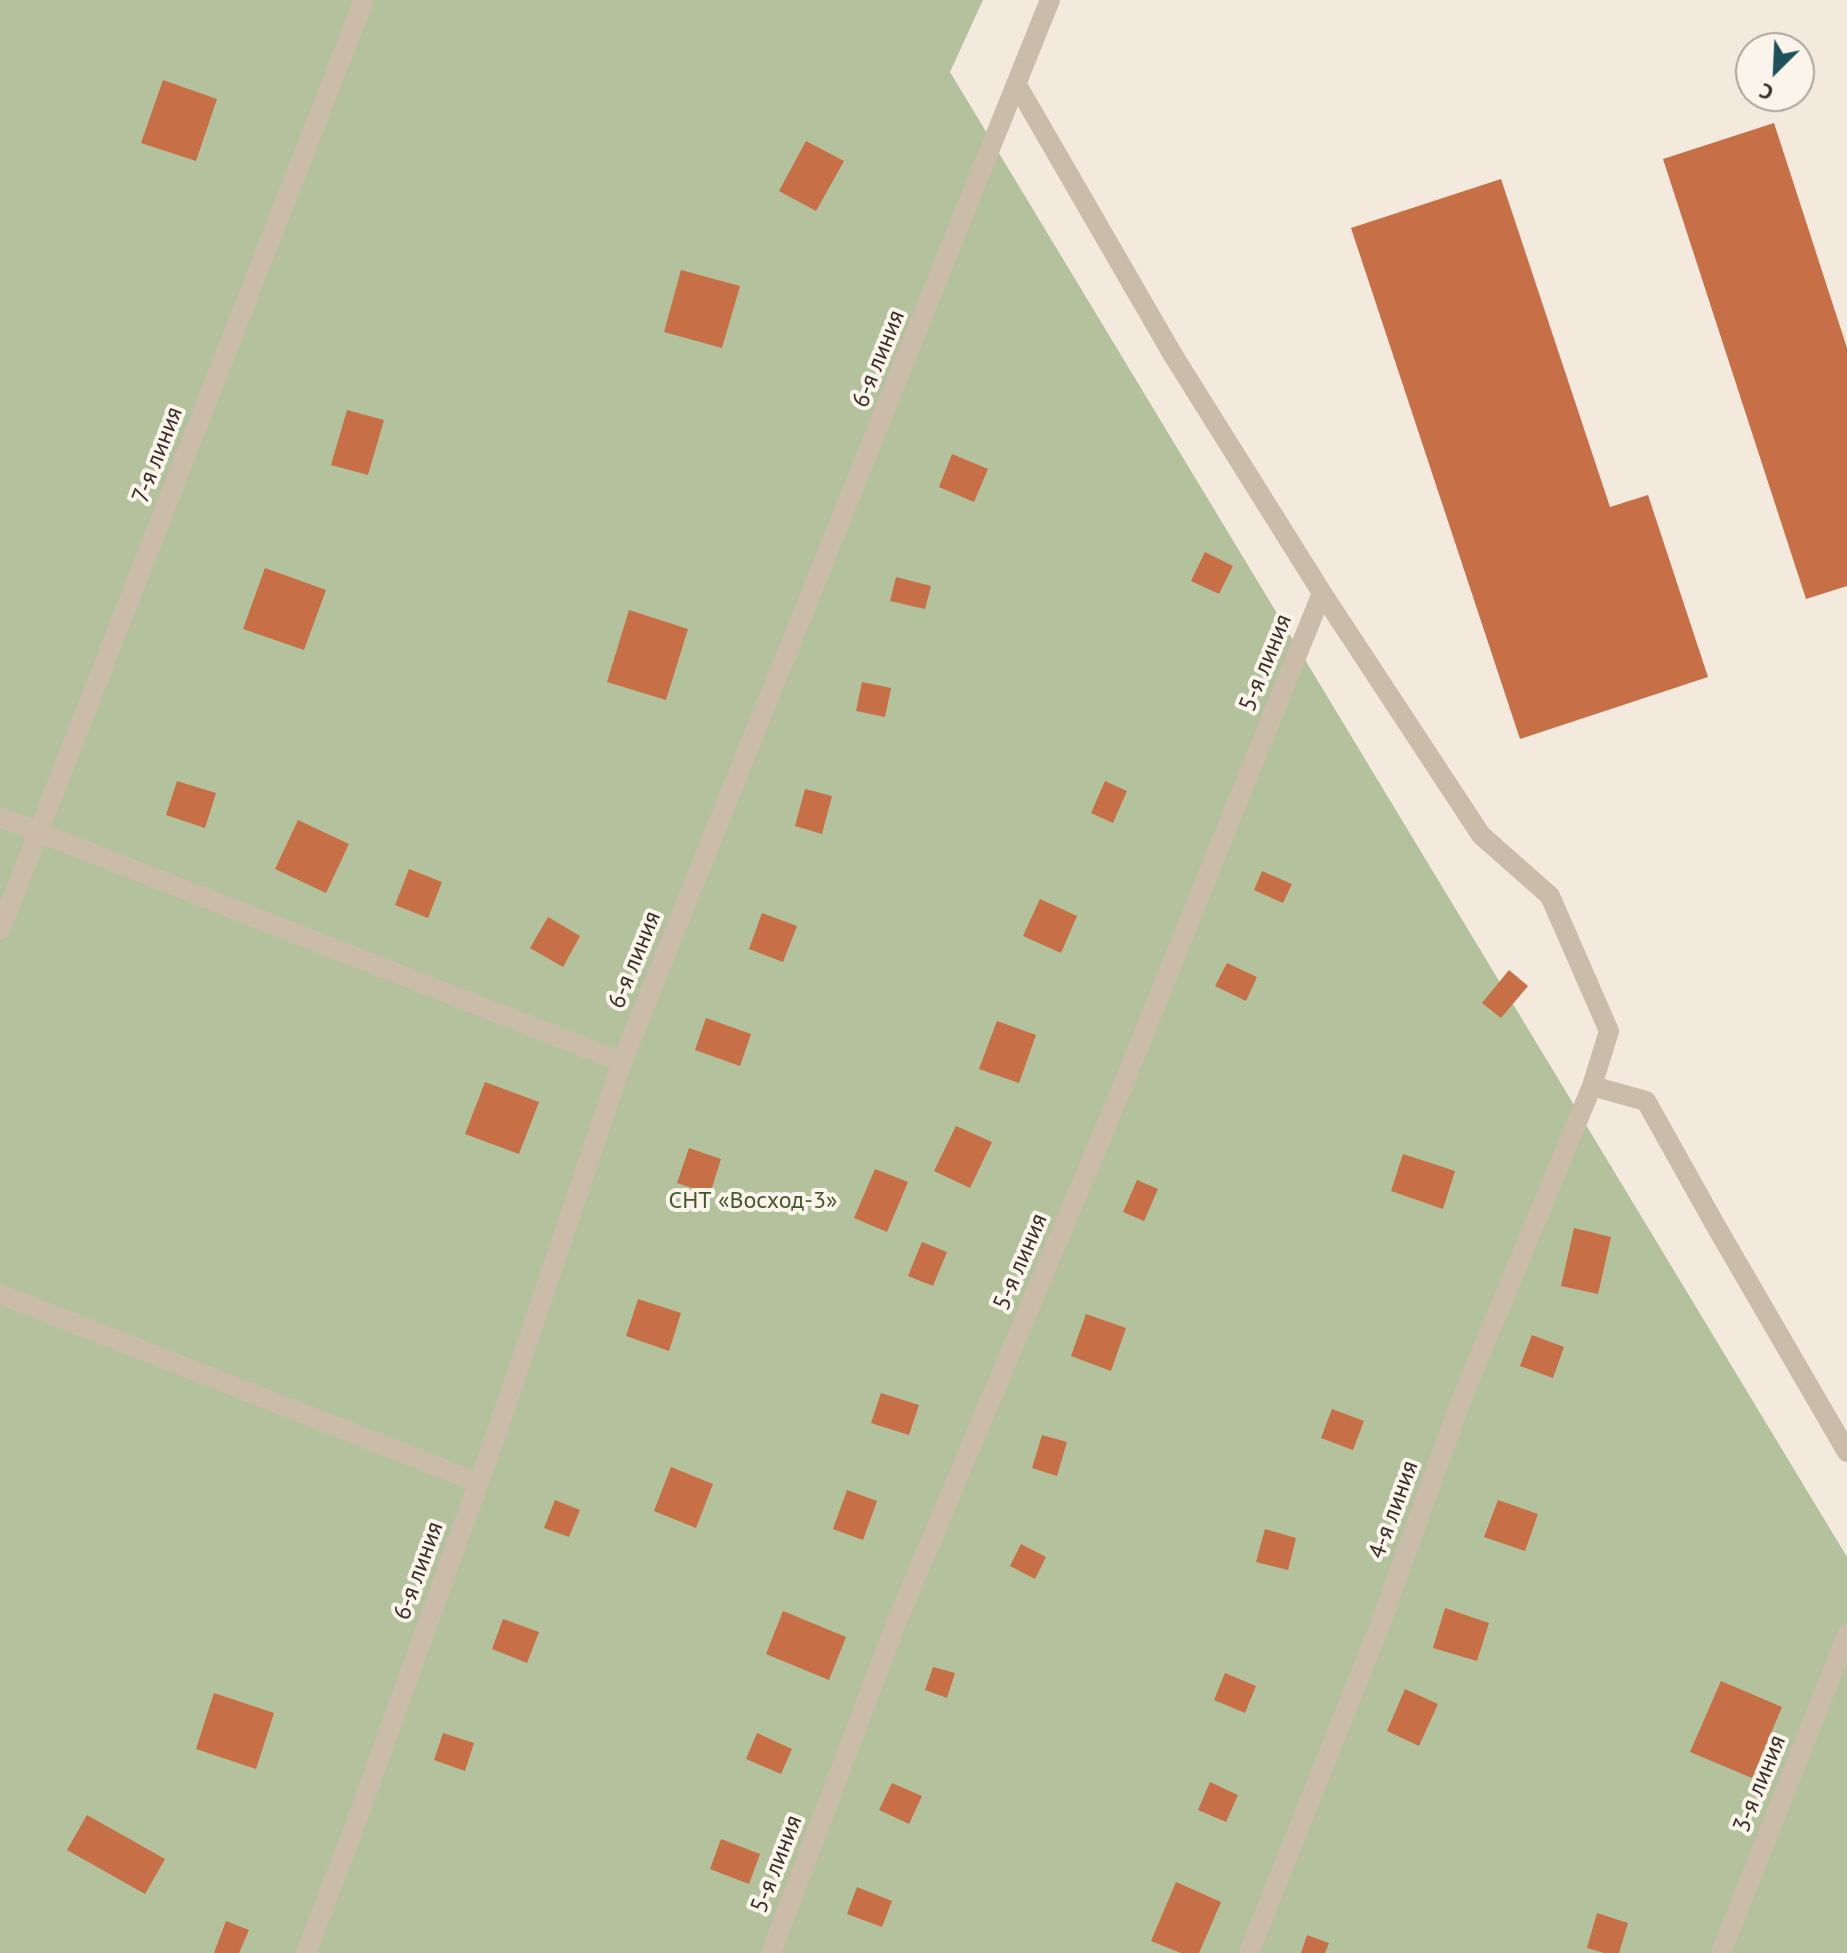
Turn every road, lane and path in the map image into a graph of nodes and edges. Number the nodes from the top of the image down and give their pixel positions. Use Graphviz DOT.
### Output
graph roads {
  1 [pos="364,0"];
  2 [pos="1050,0"];
  3 [pos="1017,85"];
  4 [pos="1322,593"];
  5 [pos="0,817"];
  6 [pos="38,832"];
  7 [pos="0,930"];
  8 [pos="622,1062"];
  9 [pos="1592,1086"];
  10 [pos="0,1294"];
  11 [pos="1847,1452"];
  12 [pos="479,1483"];
  13 [pos="1847,1635"];
  14 [pos="306,1953"];
  15 [pos="771,1953"];
  16 [pos="1249,1953"];
  17 [pos="1721,1953"];
  1 -- 6 [label="street, 7-я линия"];
  2 -- 3 [label="street, 6-я линия"];
  3 -- 4 [label="street, 4-я линия"];
  3 -- 8 [label="street, 6-я линия"];
  4 -- 9 [label="street, 4-я линия"];
  4 -- 15 [label="street, 5-я линия"];
  5 -- 6 [label="street"];
  6 -- 7 [label="street, 7-я линия"];
  6 -- 8 [label="street"];
  8 -- 12 [label="street, 6-я линия"];
  9 -- 11 [label="street"];
  9 -- 16 [label="street, 4-я линия"];
  10 -- 12 [label="street"];
  12 -- 14 [label="street, 6-я линия"];
  13 -- 17 [label="street, 3-я линия"];
}
